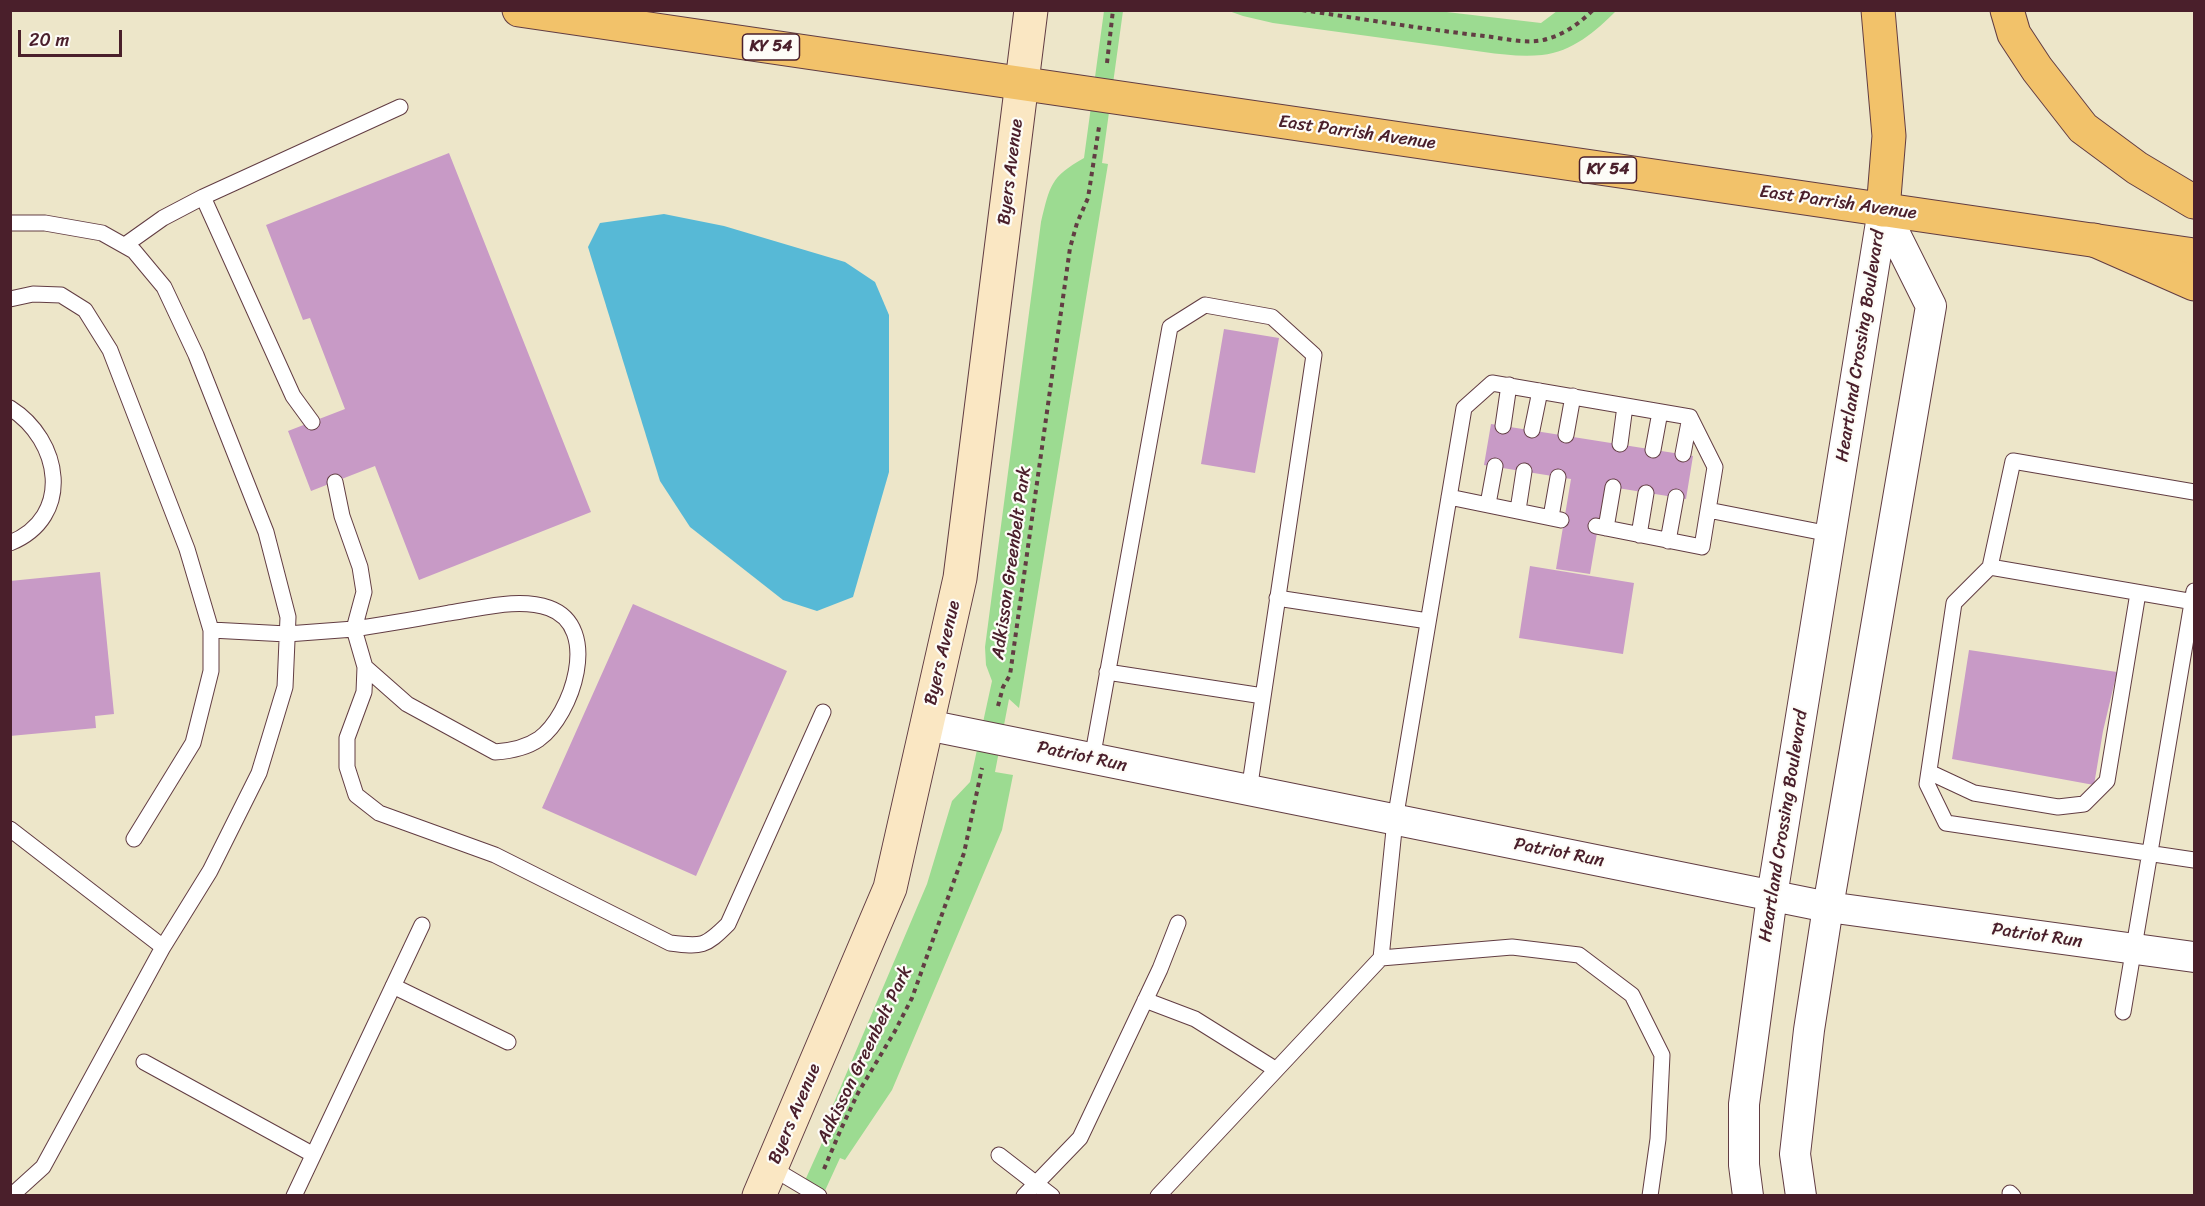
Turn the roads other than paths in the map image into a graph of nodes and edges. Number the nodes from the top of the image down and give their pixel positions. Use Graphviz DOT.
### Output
graph roads {
  1 [pos="519,10"];
  2 [pos="1031,10"];
  3 [pos="1878,10"];
  4 [pos="2007,10"];
  5 [pos="1022,84"];
  6 [pos="400,107"];
  7 [pos="203,197"];
  8 [pos="2194,202"];
  9 [pos="1883,210"];
  10 [pos="10,224"];
  11 [pos="2094,240"];
  12 [pos="125,245"];
  13 [pos="2194,255"];
  14 [pos="2194,284"];
  15 [pos="10,299"];
  16 [pos="1509,386"];
  17 [pos="1540,391"];
  18 [pos="1573,396"];
  19 [pos="1625,406"];
  20 [pos="10,408"];
  21 [pos="1660,412"];
  22 [pos="1690,417"];
  23 [pos="312,422"];
  24 [pos="1503,426"];
  25 [pos="1532,430"];
  26 [pos="1566,435"];
  27 [pos="1620,444"];
  28 [pos="1653,450"];
  29 [pos="1683,454"];
  30 [pos="1495,466"];
  31 [pos="1524,471"];
  32 [pos="1558,477"];
  33 [pos="335,482"];
  34 [pos="1613,487"];
  35 [pos="2194,492"];
  36 [pos="1646,493"];
  37 [pos="1449,497"];
  38 [pos="1676,497"];
  39 [pos="1488,504"];
  40 [pos="1518,510"];
  41 [pos="1708,510"];
  42 [pos="1830,534"];
  43 [pos="1639,535"];
  44 [pos="1668,541"];
  45 [pos="10,543"];
  46 [pos="1990,567"];
  47 [pos="2138,593"];
  48 [pos="1277,598"];
  49 [pos="2194,598"];
  50 [pos="1428,621"];
  51 [pos="354,629"];
  52 [pos="211,630"];
  53 [pos="287,634"];
  54 [pos="365,667"];
  55 [pos="1107,672"];
  56 [pos="1263,696"];
  57 [pos="823,712"];
  58 [pos="927,725"];
  59 [pos="1092,759"];
  60 [pos="1929,772"];
  61 [pos="1249,791"];
  62 [pos="1395,820"];
  63 [pos="10,829"];
  64 [pos="134,839"];
  65 [pos="2149,854"];
  66 [pos="2194,860"];
  67 [pos="1772,896"];
  68 [pos="1828,907"];
  69 [pos="1178,924"];
  70 [pos="422,925"];
  71 [pos="163,947"];
  72 [pos="2135,949"];
  73 [pos="2194,957"];
  74 [pos="1381,958"];
  75 [pos="393,986"];
  76 [pos="1145,1000"];
  77 [pos="2123,1012"];
  78 [pos="508,1042"];
  79 [pos="144,1062"];
  80 [pos="1275,1069"];
  81 [pos="312,1154"];
  82 [pos="999,1155"];
  83 [pos="766,1182"];
  84 [pos="1037,1182"];
  85 [pos="817,1194"];
  86 [pos="11,1196"];
  87 [pos="294,1196"];
  88 [pos="1024,1196"];
  89 [pos="1052,1196"];
  90 [pos="1158,1196"];
  91 [pos="1650,1196"];
  92 [pos="1748,1196"];
  93 [pos="1801,1196"];
  1 -- 5 [label="main road, East Parrish Avenue / KY 54"];
  2 -- 5 [label="street, Byers Avenue"];
  3 -- 9 [label="main road"];
  4 -- 8 [label="main road"];
  5 -- 9 [label="main road, East Parrish Avenue / KY 54"];
  5 -- 58 [label="street, Byers Avenue"];
  6 -- 7 [label="lane"];
  7 -- 12 [label="lane"];
  7 -- 23 [label="lane"];
  9 -- 11 [label="main road, East Parrish Avenue / KY 54"];
  9 -- 42 [label="street, Heartland Crossing Boulevard"];
  9 -- 68 [label="street, Heartland Crossing Boulevard"];
  10 -- 12 [label="lane"];
  11 -- 13 [label="main road, East Parrish Avenue / KY 54"];
  11 -- 14 [label="main road"];
  12 -- 53 [label="lane"];
  15 -- 52 [label="lane"];
  16 -- 17 [label="lane"];
  16 -- 24 [label="lane"];
  16 -- 37 [label="lane"];
  17 -- 18 [label="lane"];
  17 -- 25 [label="lane"];
  18 -- 19 [label="lane"];
  18 -- 26 [label="lane"];
  19 -- 21 [label="lane"];
  19 -- 27 [label="lane"];
  20 -- 45 [label="lane"];
  21 -- 22 [label="lane"];
  21 -- 28 [label="lane"];
  22 -- 29 [label="lane"];
  22 -- 41 [label="lane"];
  30 -- 39 [label="lane"];
  31 -- 40 [label="lane"];
  32 -- 40 [label="lane"];
  33 -- 51 [label="lane"];
  34 -- 43 [label="lane"];
  35 -- 46 [label="lane"];
  36 -- 43 [label="lane"];
  37 -- 39 [label="lane"];
  37 -- 50 [label="lane"];
  38 -- 44 [label="lane"];
  39 -- 40 [label="lane"];
  41 -- 42 [label="lane"];
  41 -- 44 [label="lane"];
  42 -- 67 [label="street, Heartland Crossing Boulevard"];
  43 -- 44 [label="lane"];
  46 -- 47 [label="lane"];
  46 -- 60 [label="lane"];
  47 -- 49 [label="lane"];
  47 -- 60 [label="lane"];
  48 -- 50 [label="lane"];
  48 -- 55 [label="lane"];
  48 -- 56 [label="lane"];
  49 -- 65 [label="lane"];
  50 -- 62 [label="lane"];
  51 -- 53 [label="lane"];
  51 -- 54 [label="lane"];
  51 -- 54 [label="lane"];
  52 -- 53 [label="lane"];
  52 -- 64 [label="lane"];
  53 -- 71 [label="lane"];
  54 -- 57 [label="lane"];
  55 -- 56 [label="lane"];
  55 -- 59 [label="lane"];
  56 -- 61 [label="lane"];
  58 -- 59 [label="street, Patriot Run"];
  58 -- 83 [label="street, Byers Avenue"];
  59 -- 61 [label="street, Patriot Run"];
  60 -- 65 [label="lane"];
  61 -- 62 [label="street, Patriot Run"];
  62 -- 67 [label="street, Patriot Run"];
  62 -- 74 [label="lane"];
  63 -- 71 [label="lane"];
  65 -- 66 [label="lane"];
  65 -- 72 [label="lane"];
  67 -- 68 [label="street, Patriot Run"];
  67 -- 92 [label="street, Heartland Crossing Boulevard"];
  68 -- 72 [label="street, Patriot Run"];
  68 -- 93 [label="street, Heartland Crossing Boulevard"];
  69 -- 76 [label="lane"];
  70 -- 75 [label="lane"];
  71 -- 86 [label="lane"];
  72 -- 73 [label="street, Patriot Run"];
  72 -- 77 [label="lane"];
  74 -- 80 [label="lane"];
  74 -- 91 [label="lane"];
  75 -- 78 [label="lane"];
  75 -- 81 [label="lane"];
  76 -- 80 [label="lane"];
  76 -- 84 [label="lane"];
  79 -- 81 [label="lane"];
  80 -- 90 [label="lane"];
  81 -- 87 [label="lane"];
  82 -- 84 [label="lane"];
  83 -- 85 [label="lane"];
  84 -- 88 [label="lane"];
  84 -- 89 [label="lane"];
}
